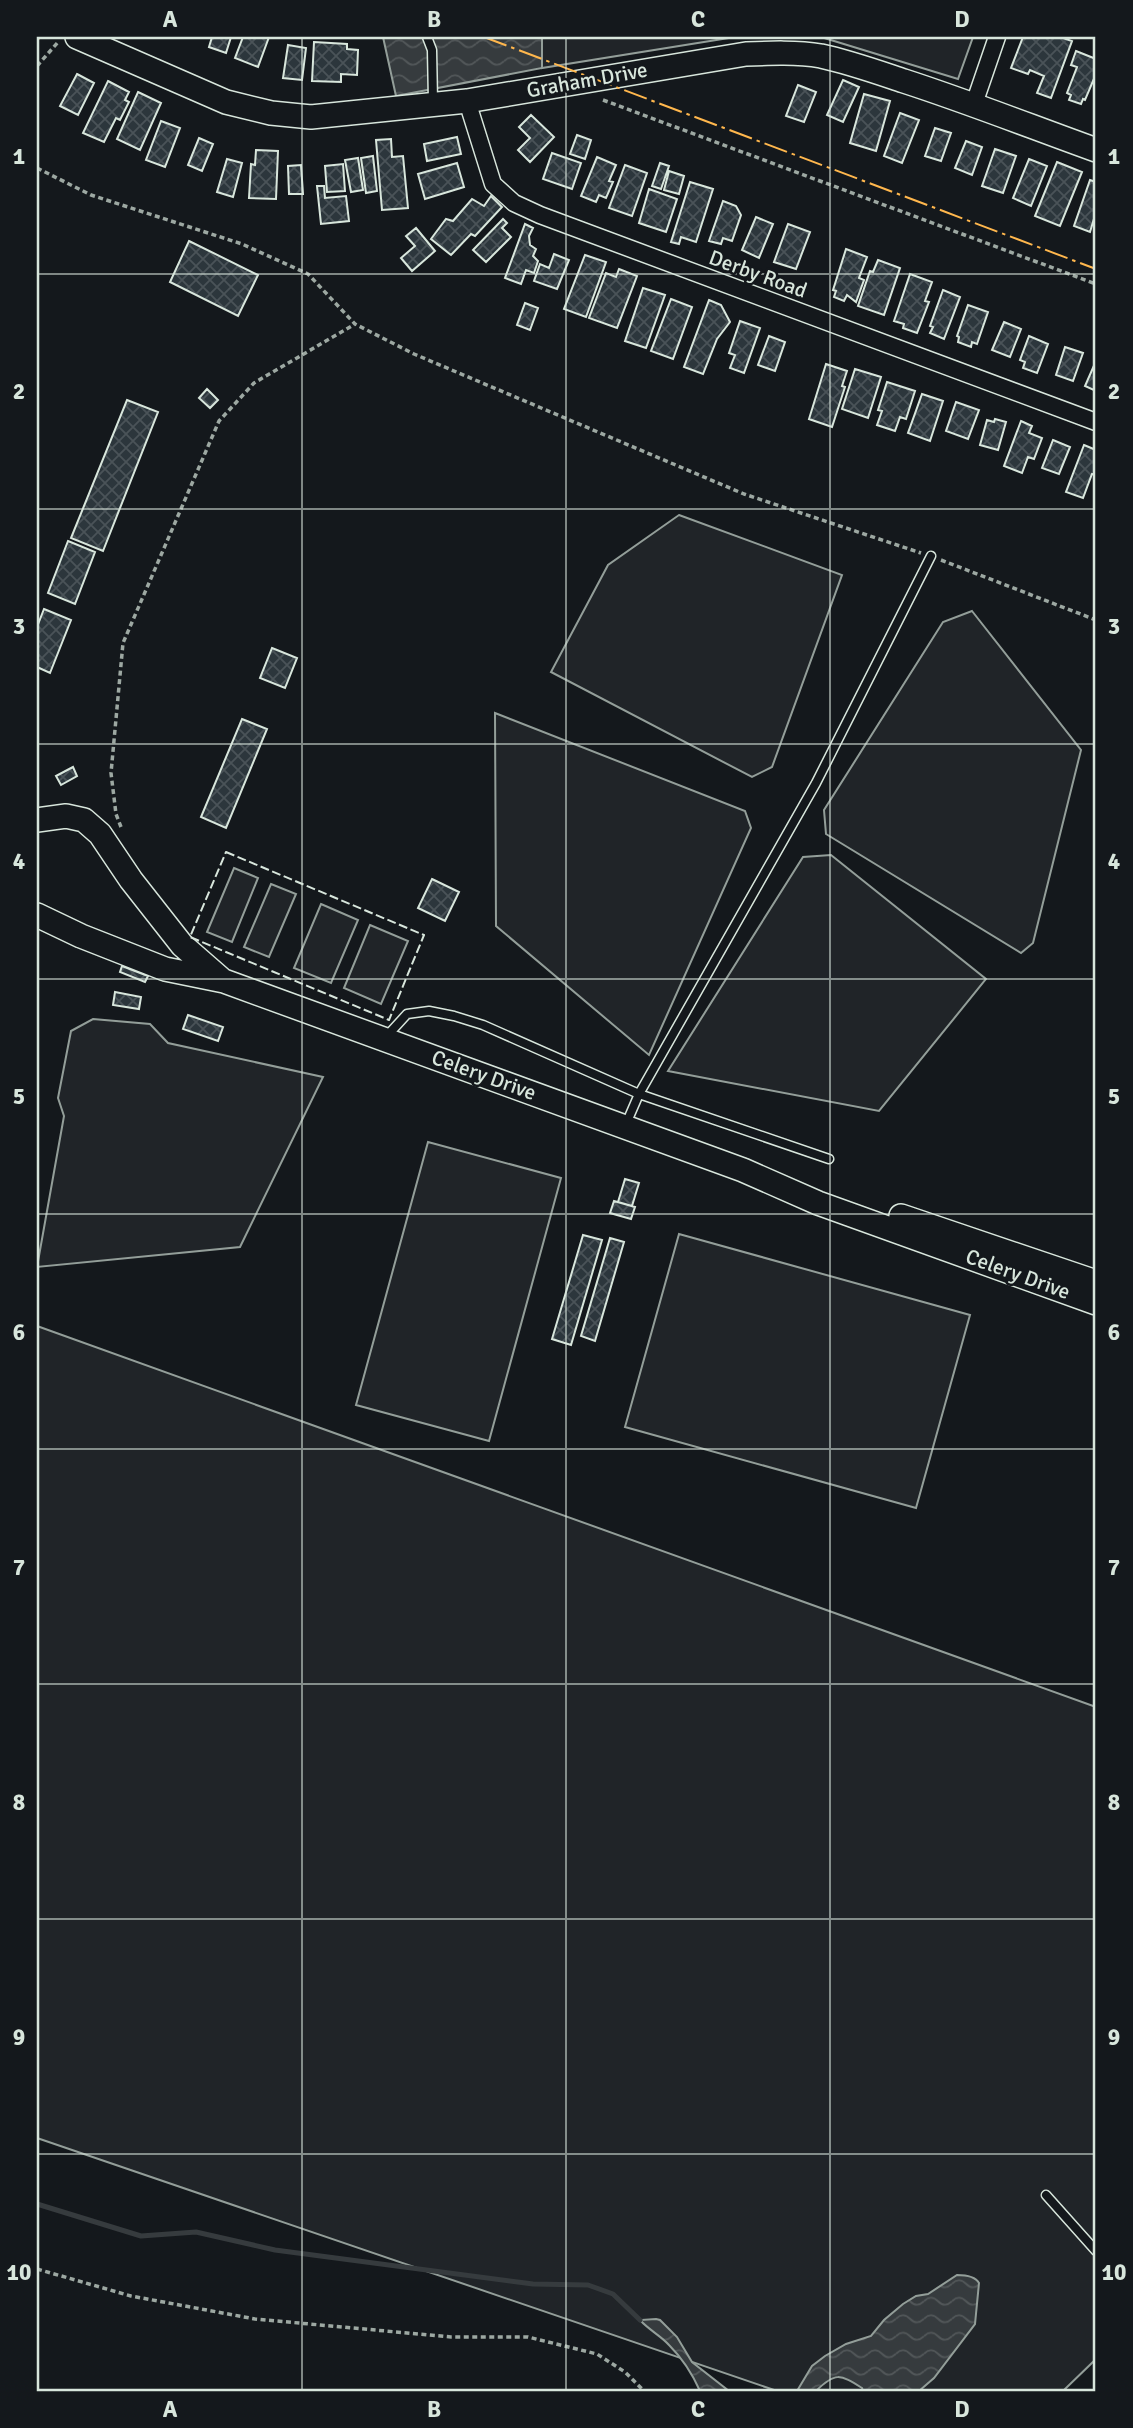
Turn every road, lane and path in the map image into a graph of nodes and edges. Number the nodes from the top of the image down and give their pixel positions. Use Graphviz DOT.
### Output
graph roads {
  1 [pos="62,37"];
  2 [pos="77,37"];
  3 [pos="427,37"];
  4 [pos="997,37"];
  5 [pos="37,66"];
  6 [pos="597,98"];
  7 [pos="467,101"];
  8 [pos="433,104"];
  9 [pos="974,104"];
  10 [pos="1096,150"];
  11 [pos="37,168"];
  12 [pos="1096,284"];
  13 [pos="355,324"];
  14 [pos="1096,422"];
  15 [pos="931,556"];
  16 [pos="1096,620"];
  17 [pos="37,820"];
  18 [pos="124,834"];
  19 [pos="37,915"];
  20 [pos="224,981"];
  21 [pos="384,1039"];
  22 [pos="639,1094"];
  23 [pos="625,1127"];
  24 [pos="829,1159"];
  25 [pos="743,1170"];
  26 [pos="1096,1282"];
  27 [pos="1096,1303"];
  28 [pos="1046,2195"];
  29 [pos="1096,2250"];
  30 [pos="37,2269"];
  31 [pos="644,2391"];
  1 -- 5 [label="path"];
  2 -- 8 [label="street, Graham Drive"];
  3 -- 8 [label="lane"];
  4 -- 9 [label="street"];
  6 -- 12 [label="path"];
  7 -- 8 [label="street, Graham Drive"];
  7 -- 9 [label="street, Graham Drive"];
  7 -- 14 [label="street, Derby Road"];
  9 -- 10 [label="street, Graham Drive"];
  11 -- 13 [label="path"];
  13 -- 15 [label="path"];
  13 -- 18 [label="path"];
  15 -- 16 [label="path"];
  15 -- 22 [label="lane"];
  17 -- 20 [label="street, Celery Drive"];
  19 -- 20 [label="street, Celery Drive"];
  20 -- 21 [label="street, Celery Drive"];
  21 -- 22 [label="lane"];
  21 -- 23 [label="street, Celery Drive"];
  22 -- 23 [label="lane"];
  22 -- 24 [label="lane"];
  23 -- 25 [label="street, Celery Drive"];
  25 -- 26 [label="street, Celery Drive"];
  25 -- 27 [label="street, Celery Drive"];
  28 -- 29 [label="lane"];
  30 -- 31 [label="path"];
}
